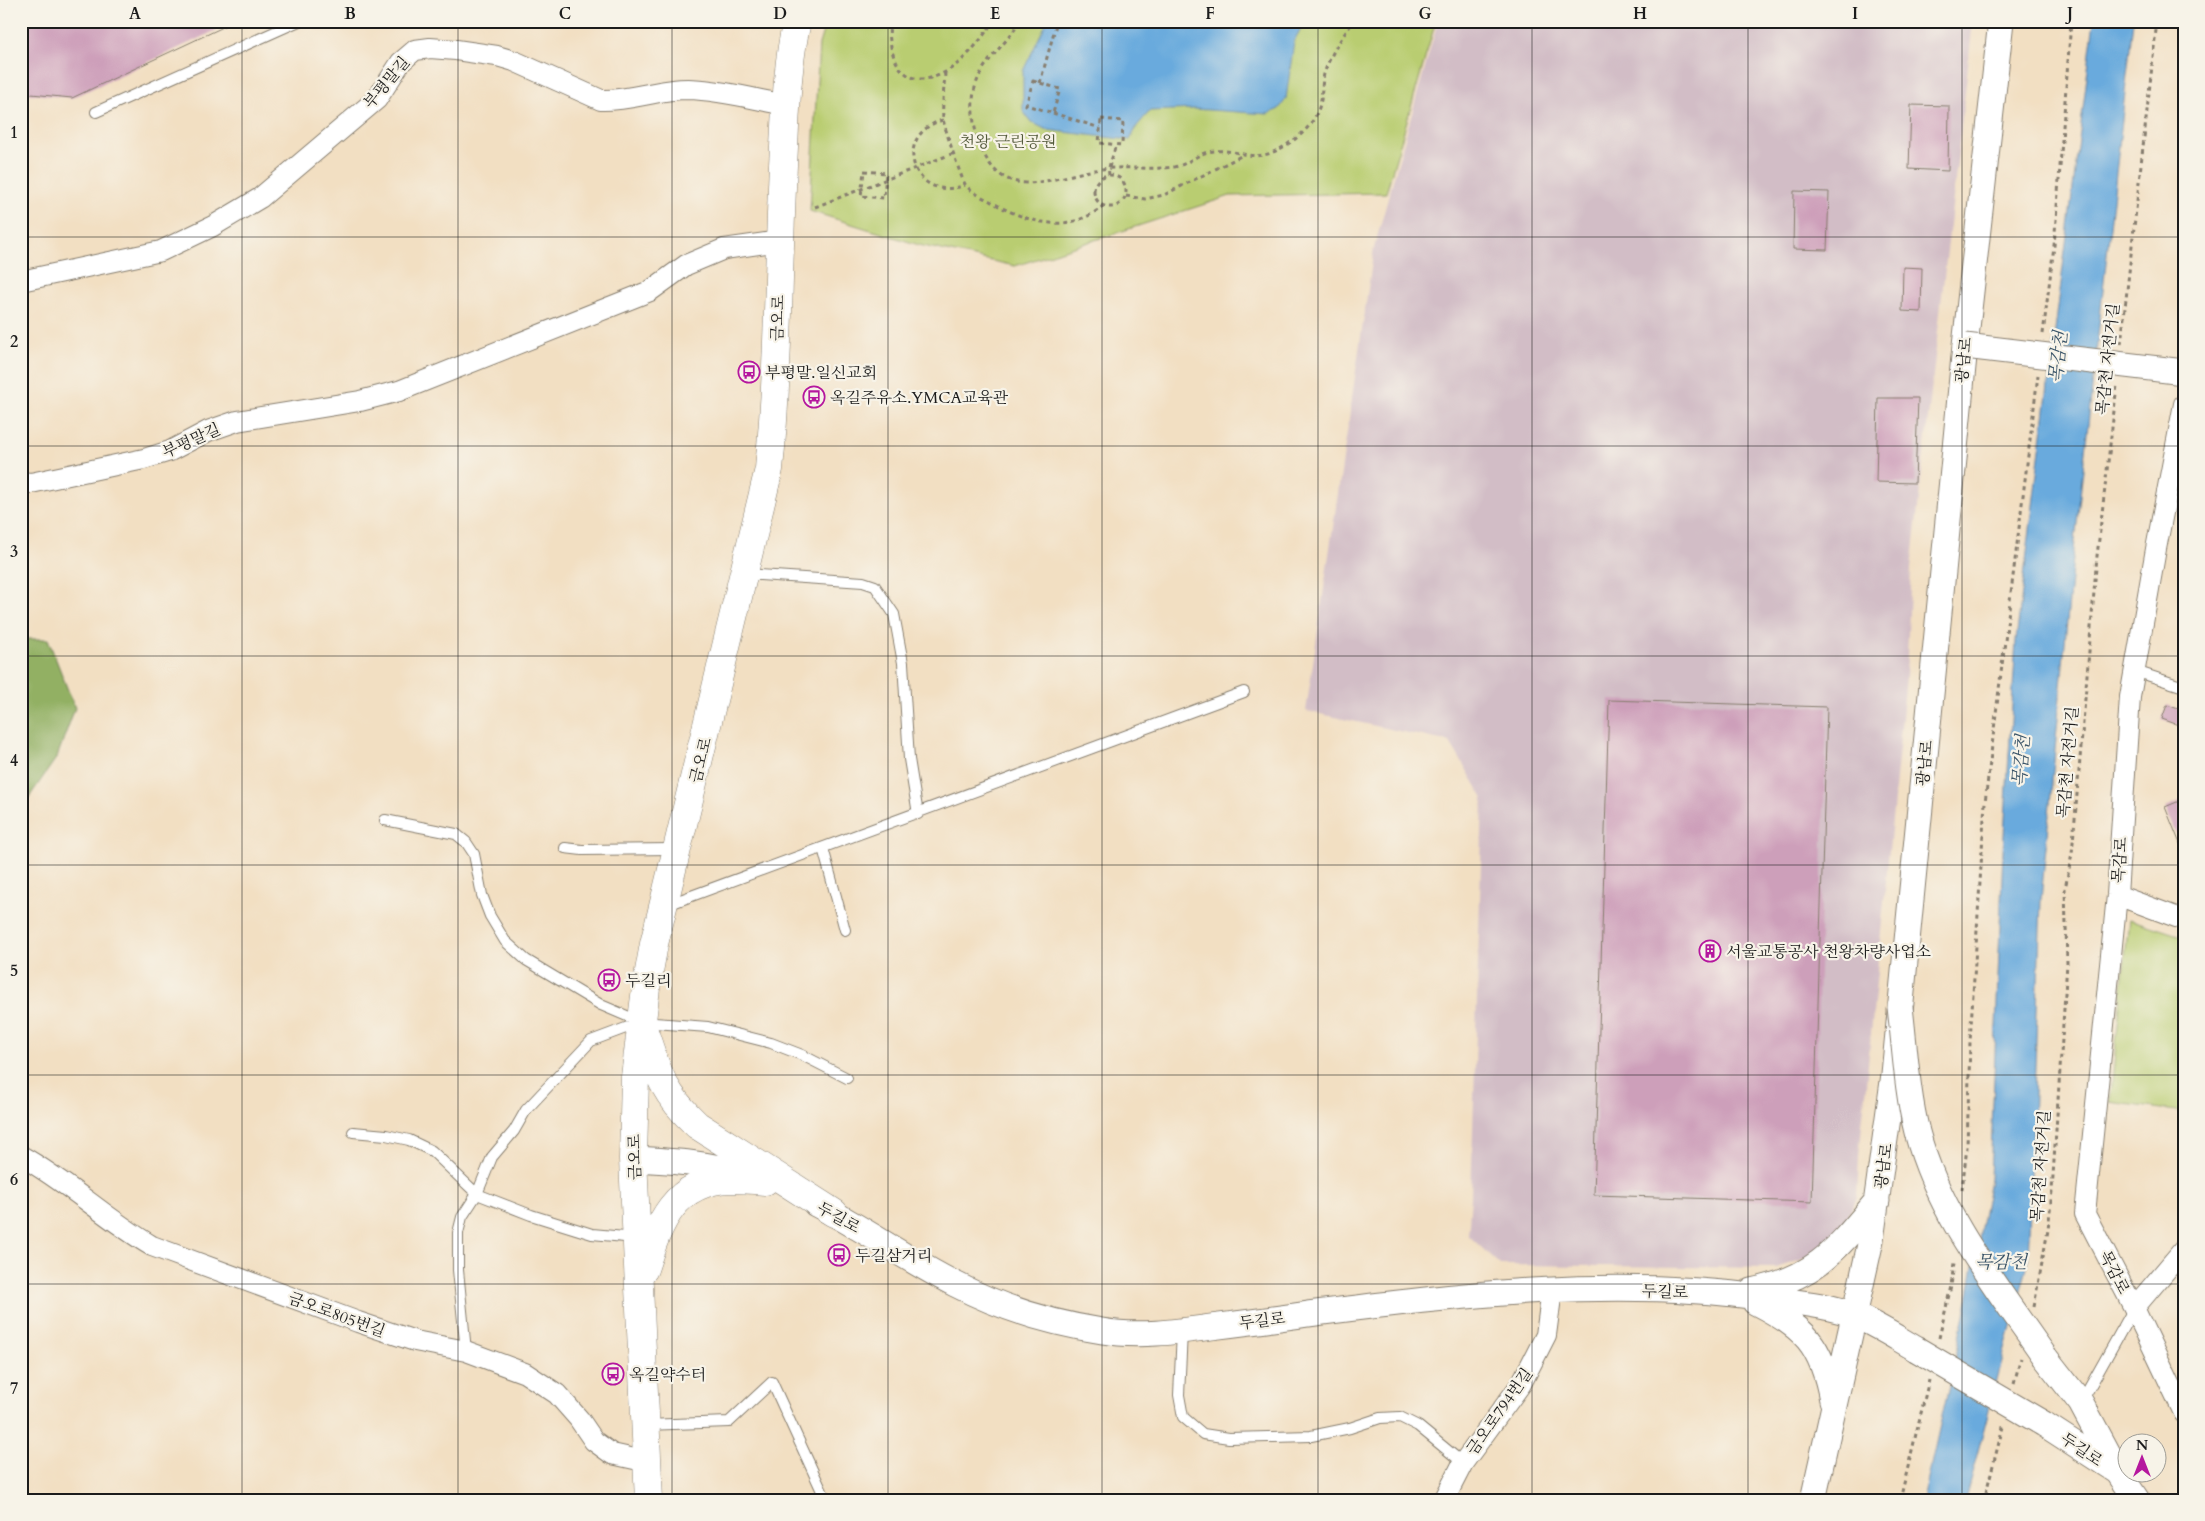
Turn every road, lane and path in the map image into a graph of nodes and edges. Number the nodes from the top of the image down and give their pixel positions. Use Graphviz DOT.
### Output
graph roads {
  1 [pos="299,21"];
  2 [pos="797,21"];
  3 [pos="890,21"];
  4 [pos="993,21"];
  5 [pos="1020,21"];
  6 [pos="1075,21"];
  7 [pos="1354,21"];
  8 [pos="2001,21"];
  9 [pos="2071,21"];
  10 [pos="2157,21"];
  11 [pos="1057,22"];
  12 [pos="945,73"];
  13 [pos="1040,84"];
  14 [pos="786,105"];
  15 [pos="96,112"];
  16 [pos="1053,113"];
  17 [pos="943,120"];
  18 [pos="1100,128"];
  19 [pos="1115,144"];
  20 [pos="954,153"];
  21 [pos="1242,156"];
  22 [pos="915,168"];
  23 [pos="1108,168"];
  24 [pos="1109,175"];
  25 [pos="886,181"];
  26 [pos="965,185"];
  27 [pos="862,189"];
  28 [pos="1126,196"];
  29 [pos="1103,206"];
  30 [pos="815,207"];
  31 [pos="780,241"];
  32 [pos="21,281"];
  33 [pos="2042,341"];
  34 [pos="1964,346"];
  35 [pos="2120,354"];
  36 [pos="2039,369"];
  37 [pos="2184,372"];
  38 [pos="2117,382"];
  39 [pos="2184,404"];
  40 [pos="21,482"];
  41 [pos="745,574"];
  42 [pos="2135,671"];
  43 [pos="2184,687"];
  44 [pos="1244,692"];
  45 [pos="918,814"];
  46 [pos="385,820"];
  47 [pos="565,848"];
  48 [pos="823,848"];
  49 [pos="678,849"];
  50 [pos="2117,895"];
  51 [pos="664,907"];
  52 [pos="2184,920"];
  53 [pos="845,930"];
  54 [pos="1900,1007"];
  55 [pos="641,1022"];
  56 [pos="847,1078"];
  57 [pos="353,1132"];
  58 [pos="21,1156"];
  59 [pos="633,1159"];
  60 [pos="765,1181"];
  61 [pos="477,1194"];
  62 [pos="1961,1196"];
  63 [pos="1878,1202"];
  64 [pos="834,1213"];
  65 [pos="637,1238"];
  66 [pos="2184,1249"];
  67 [pos="1955,1256"];
  68 [pos="639,1282"];
  69 [pos="1552,1290"];
  70 [pos="1739,1294"];
  71 [pos="2134,1308"];
  72 [pos="2032,1314"];
  73 [pos="1855,1316"];
  74 [pos="1182,1331"];
  75 [pos="1927,1346"];
  76 [pos="466,1351"];
  77 [pos="2034,1354"];
  78 [pos="1931,1371"];
  79 [pos="2013,1389"];
  80 [pos="2081,1403"];
  81 [pos="1834,1408"];
  82 [pos="2184,1413"];
  83 [pos="2005,1417"];
  84 [pos="646,1425"];
  85 [pos="648,1462"];
  86 [pos="1462,1463"];
  87 [pos="2118,1472"];
  88 [pos="2126,1484"];
  89 [pos="649,1500"];
  90 [pos="826,1500"];
  91 [pos="1444,1500"];
  92 [pos="1813,1500"];
  93 [pos="1900,1500"];
  94 [pos="1984,1500"];
  95 [pos="2137,1500"];
  1 -- 15 [label="lane"];
  2 -- 14 [label="main road, 금오로"];
  3 -- 12 [label="path"];
  4 -- 12 [label="path"];
  5 -- 23 [label="path"];
  6 -- 11 [label="path"];
  7 -- 21 [label="path"];
  8 -- 34 [label="street, 광남로"];
  9 -- 33 [label="path"];
  10 -- 35 [label="path, 목감천 자전거길"];
  11 -- 13 [label="path"];
  12 -- 17 [label="path"];
  13 -- 16 [label="path"];
  13 -- 16 [label="path"];
  14 -- 31 [label="main road, 금오로"];
  14 -- 32 [label="street, 부평말길"];
  16 -- 18 [label="path"];
  17 -- 20 [label="path"];
  17 -- 22 [label="path"];
  18 -- 19 [label="path"];
  18 -- 19 [label="path"];
  19 -- 23 [label="path"];
  20 -- 22 [label="path"];
  20 -- 26 [label="path"];
  21 -- 23 [label="path"];
  21 -- 28 [label="path"];
  22 -- 25 [label="path"];
  22 -- 26 [label="path"];
  23 -- 24 [label="path"];
  24 -- 28 [label="path"];
  24 -- 29 [label="path"];
  25 -- 27 [label="path"];
  25 -- 27 [label="path"];
  25 -- 27 [label="path"];
  26 -- 29 [label="path"];
  27 -- 30 [label="path"];
  28 -- 29 [label="path"];
  31 -- 40 [label="street, 부평말길"];
  31 -- 41 [label="main road, 금오로"];
  34 -- 37 [label="street, bridge"];
  34 -- 54 [label="street, 광남로"];
  36 -- 62 [label="path"];
  38 -- 72 [label="path, 목감천 자전거길"];
  39 -- 42 [label="street, 목감로"];
  41 -- 45 [label="lane"];
  41 -- 49 [label="main road, 금오로"];
  42 -- 43 [label="lane"];
  42 -- 50 [label="street, 목감로"];
  44 -- 45 [label="lane"];
  45 -- 48 [label="lane"];
  46 -- 55 [label="lane"];
  47 -- 49 [label="lane"];
  48 -- 51 [label="lane"];
  48 -- 53 [label="lane"];
  49 -- 51 [label="main road, 금오로"];
  50 -- 52 [label="street"];
  50 -- 71 [label="street, 목감로"];
  51 -- 55 [label="main road, 금오로"];
  54 -- 63 [label="street, 광남로"];
  54 -- 77 [label="street, bridge"];
  55 -- 56 [label="lane"];
  55 -- 59 [label="main road, 금오로"];
  55 -- 61 [label="lane"];
  55 -- 64 [label="main road"];
  57 -- 61 [label="lane"];
  58 -- 76 [label="street, 금오로805번길"];
  59 -- 60 [label="street, 두길로"];
  59 -- 65 [label="main road, 금오로"];
  60 -- 64 [label="street, 두길로"];
  60 -- 68 [label="main road"];
  61 -- 65 [label="lane"];
  61 -- 76 [label="lane"];
  63 -- 70 [label="street"];
  63 -- 73 [label="street, 광남로"];
  64 -- 74 [label="street, 두길로"];
  65 -- 68 [label="main road, 금오로"];
  66 -- 71 [label="street, 목감로"];
  67 -- 75 [label="path"];
  68 -- 84 [label="main road, 금오로"];
  69 -- 70 [label="street, 두길로"];
  69 -- 74 [label="street, 두길로"];
  69 -- 86 [label="street, 금오로794번길"];
  70 -- 73 [label="street, 두길로"];
  70 -- 81 [label="street"];
  71 -- 80 [label="lane"];
  71 -- 82 [label="street, 목감로"];
  73 -- 75 [label="street, 두길로"];
  73 -- 81 [label="street, 광남로"];
  74 -- 86 [label="lane"];
  75 -- 87 [label="street, 두길로, bridge"];
  76 -- 85 [label="street, 금오로805번길"];
  77 -- 79 [label="path"];
  77 -- 80 [label="street"];
  78 -- 93 [label="path"];
  80 -- 87 [label="street"];
  81 -- 92 [label="street, 광남로"];
  83 -- 94 [label="path"];
  84 -- 85 [label="main road, 금오로"];
  84 -- 90 [label="lane"];
  85 -- 89 [label="main road, 금오로"];
  86 -- 91 [label="street, 금오로794번길"];
  88 -- 95 [label="street, 두길로"];
}
